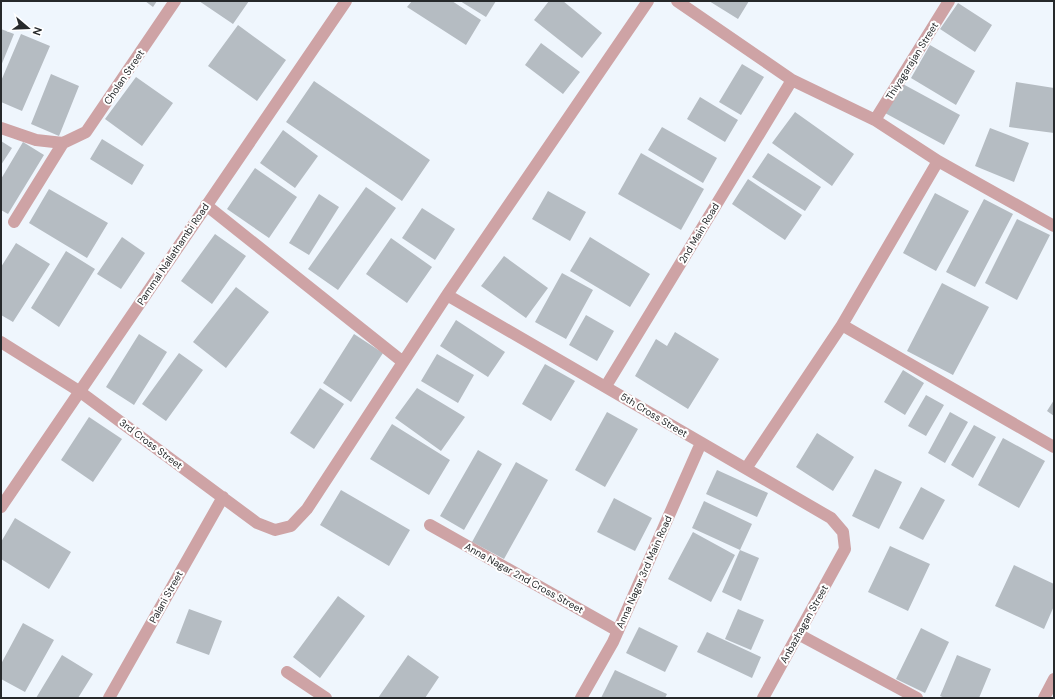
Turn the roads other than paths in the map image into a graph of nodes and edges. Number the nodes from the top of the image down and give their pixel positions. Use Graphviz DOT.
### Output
graph roads {
  1 [pos="175,1"];
  2 [pos="346,1"];
  3 [pos="648,1"];
  4 [pos="677,1"];
  5 [pos="949,1"];
  6 [pos="792,80"];
  7 [pos="875,120"];
  8 [pos="1,128"];
  9 [pos="63,143"];
  10 [pos="938,161"];
  11 [pos="206,205"];
  12 [pos="14,222"];
  13 [pos="1054,226"];
  14 [pos="447,295"];
  15 [pos="842,325"];
  16 [pos="1,342"];
  17 [pos="403,362"];
  18 [pos="606,386"];
  19 [pos="79,390"];
  20 [pos="701,443"];
  21 [pos="1054,447"];
  22 [pos="746,467"];
  23 [pos="223,497"];
  24 [pos="1,507"];
  25 [pos="430,525"];
  26 [pos="845,549"];
  27 [pos="618,631"];
  28 [pos="798,634"];
  29 [pos="288,672"];
  30 [pos="1054,679"];
  31 [pos="109,698"];
  32 [pos="326,698"];
  33 [pos="581,698"];
  34 [pos="763,698"];
  35 [pos="917,698"];
  36 [pos="1044,698"];
  1 -- 9 [label="street, Cholan Street"];
  2 -- 11 [label="street, Pammal Nallathambi Road"];
  3 -- 14 [label="street, 3rd Cross Street"];
  4 -- 6 [label="street"];
  5 -- 7 [label="street, Thiyagarajan Street"];
  6 -- 7 [label="street"];
  6 -- 18 [label="street, 2nd Main Road"];
  7 -- 10 [label="street"];
  8 -- 9 [label="street"];
  9 -- 12 [label="street"];
  10 -- 13 [label="street"];
  10 -- 15 [label="street"];
  11 -- 17 [label="street"];
  11 -- 19 [label="street, Pammal Nallathambi Road"];
  14 -- 17 [label="street, 3rd Cross Street"];
  14 -- 18 [label="street, 5th Cross Street"];
  15 -- 21 [label="street"];
  15 -- 22 [label="street"];
  16 -- 19 [label="street, 3rd Cross Street"];
  17 -- 23 [label="street, 3rd Cross Street"];
  18 -- 20 [label="street, 5th Cross Street"];
  19 -- 23 [label="street, 3rd Cross Street"];
  19 -- 24 [label="street, Pammal Nallathambi Road"];
  20 -- 22 [label="street, 5th Cross Street"];
  20 -- 27 [label="street, Anna Nagar 3rd Main Road"];
  22 -- 26 [label="street, 5th Cross Street"];
  23 -- 31 [label="street, Palani Street"];
  25 -- 27 [label="street, Anna Nagar 2nd Cross Street"];
  26 -- 28 [label="street, Anbazhagan Street"];
  27 -- 33 [label="street, Anna Nagar 3rd Main Road"];
  28 -- 34 [label="street, Anbazhagan Street"];
  28 -- 35 [label="street"];
  29 -- 32 [label="street"];
  30 -- 36 [label="street"];
}
